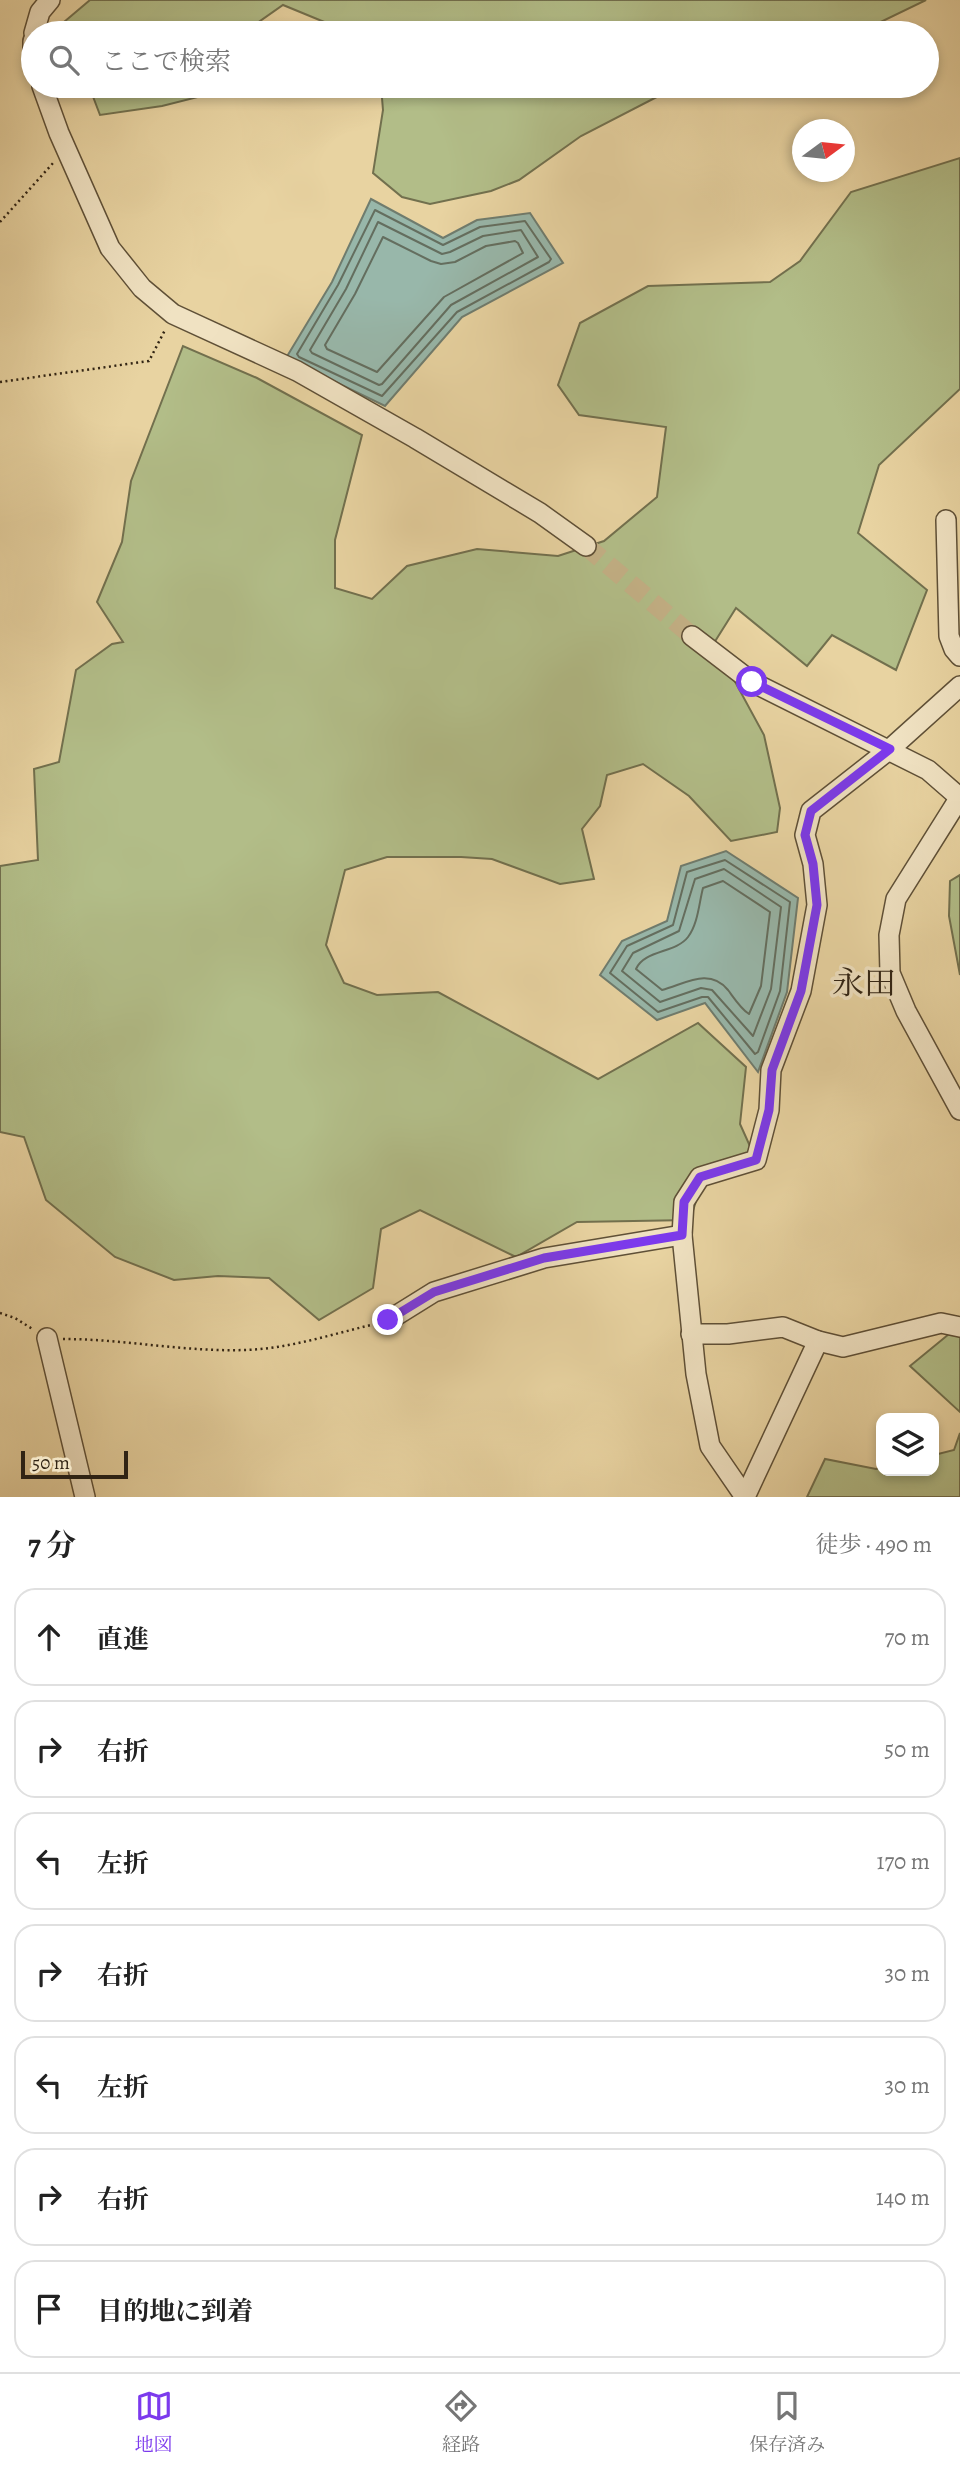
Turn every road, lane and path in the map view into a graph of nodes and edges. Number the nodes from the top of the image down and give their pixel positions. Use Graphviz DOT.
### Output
graph roads {
  1 [pos="47,98"];
  2 [pos="66,149"];
  3 [pos="0,222"];
  4 [pos="173,314"];
  5 [pos="0,382"];
  6 [pos="946,520"];
  7 [pos="586,547"];
  8 [pos="692,636"];
  9 [pos="960,656"];
  10 [pos="960,686"];
  11 [pos="890,749"];
  12 [pos="959,797"];
  13 [pos="960,1110"];
  14 [pos="682,1235"];
  15 [pos="0,1313"];
  16 [pos="388,1320"];
  17 [pos="960,1327"];
  18 [pos="691,1334"];
  19 [pos="47,1338"];
  20 [pos="818,1341"];
  21 [pos="85,1497"];
  22 [pos="745,1497"];
  1 -- 2 [label="street"];
  2 -- 3 [label="path"];
  2 -- 4 [label="street"];
  4 -- 5 [label="path"];
  4 -- 7 [label="street"];
  6 -- 9 [label="street"];
  8 -- 11 [label="street"];
  10 -- 11 [label="street"];
  11 -- 12 [label="street"];
  11 -- 14 [label="street"];
  12 -- 13 [label="street"];
  14 -- 16 [label="street"];
  14 -- 18 [label="street"];
  15 -- 19 [label="path"];
  16 -- 19 [label="path"];
  17 -- 20 [label="street"];
  18 -- 20 [label="street"];
  18 -- 22 [label="street"];
  19 -- 21 [label="street"];
  20 -- 22 [label="street"];
}
